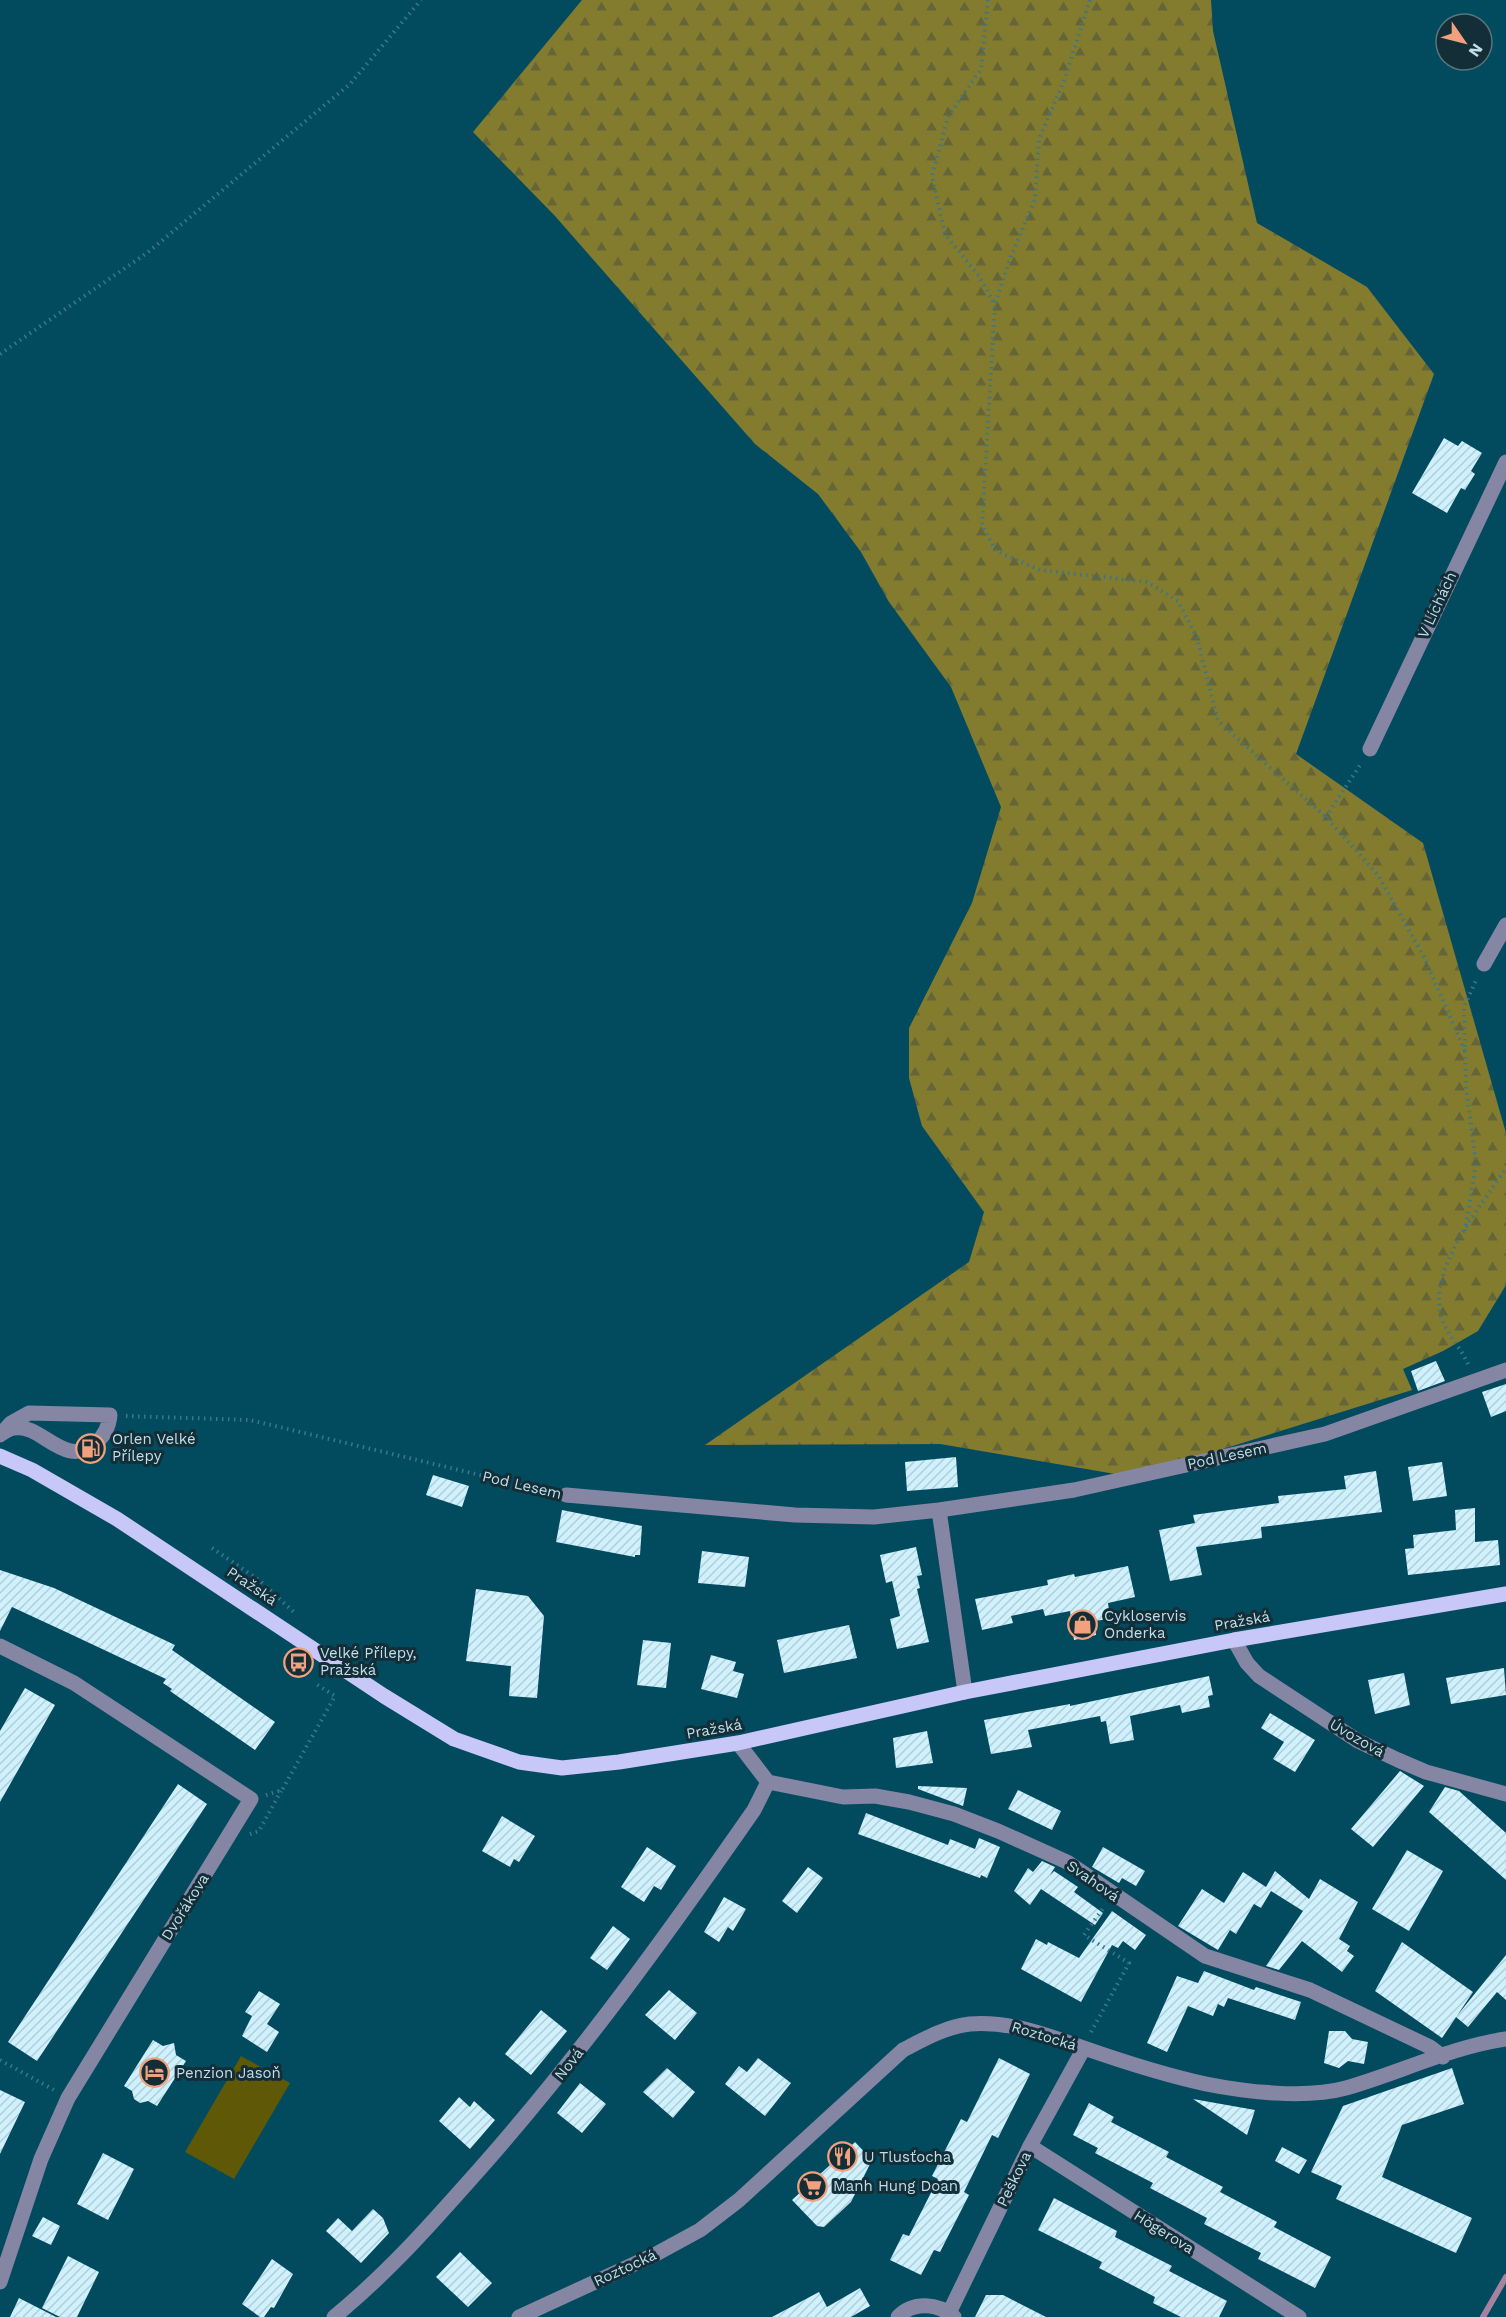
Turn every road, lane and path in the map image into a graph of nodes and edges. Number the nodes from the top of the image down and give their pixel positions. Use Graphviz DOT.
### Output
graph roads {
  1 [pos="421,0"];
  2 [pos="988,0"];
  3 [pos="1090,0"];
  4 [pos="995,304"];
  5 [pos="0,354"];
  6 [pos="1506,462"];
  7 [pos="1370,749"];
  8 [pos="1326,817"];
  9 [pos="1506,925"];
  10 [pos="1484,964"];
  11 [pos="1464,1051"];
  12 [pos="1506,1168"];
  13 [pos="1465,1231"];
  14 [pos="1506,1370"];
  15 [pos="1475,1382"];
  16 [pos="110,1415"];
  17 [pos="1,1434"];
  18 [pos="0,1456"];
  19 [pos="566,1495"];
  20 [pos="939,1510"];
  21 [pos="212,1548"];
  22 [pos="1506,1594"];
  23 [pos="301,1618"];
  24 [pos="1234,1640"];
  25 [pos="0,1646"];
  26 [pos="316,1684"];
  27 [pos="965,1692"];
  28 [pos="738,1743"];
  29 [pos="768,1782"];
  30 [pos="1506,1794"];
  31 [pos="251,1799"];
  32 [pos="1113,1894"];
  33 [pos="1097,2017"];
  34 [pos="1506,2039"];
  35 [pos="1084,2048"];
  36 [pos="1443,2057"];
  37 [pos="0,2060"];
  38 [pos="68,2098"];
  39 [pos="1030,2146"];
  40 [pos="0,2282"];
  41 [pos="951,2315"];
  42 [pos="334,2317"];
  43 [pos="519,2317"];
  44 [pos="897,2317"];
  45 [pos="1299,2317"];
  1 -- 5 [label="path"];
  2 -- 4 [label="path"];
  3 -- 4 [label="path"];
  4 -- 8 [label="path"];
  6 -- 7 [label="street, V Líchách"];
  7 -- 8 [label="path"];
  8 -- 11 [label="path"];
  9 -- 10 [label="street"];
  10 -- 11 [label="path"];
  11 -- 13 [label="path"];
  12 -- 13 [label="path"];
  13 -- 15 [label="path"];
  14 -- 15 [label="street, Pod Lesem"];
  15 -- 20 [label="street, Pod Lesem"];
  16 -- 17 [label="street"];
  16 -- 17 [label="street"];
  16 -- 19 [label="path, Pod Lesem"];
  18 -- 28 [label="main road, Pražská"];
  19 -- 20 [label="street, Pod Lesem"];
  20 -- 27 [label="street"];
  21 -- 23 [label="path"];
  22 -- 24 [label="main road, Pražská"];
  24 -- 27 [label="main road, Pražská"];
  24 -- 30 [label="street, Úvozová"];
  25 -- 31 [label="street"];
  26 -- 31 [label="path"];
  27 -- 28 [label="main road, Pražská"];
  28 -- 29 [label="street"];
  29 -- 32 [label="street, Svahová"];
  29 -- 42 [label="street, Nová"];
  31 -- 38 [label="street, Dvořákova"];
  32 -- 33 [label="path"];
  32 -- 36 [label="street, Svahová"];
  34 -- 36 [label="street, Roztocká"];
  35 -- 36 [label="street, Roztocká"];
  35 -- 39 [label="street, Peškova"];
  35 -- 43 [label="street, Roztocká"];
  37 -- 38 [label="path"];
  38 -- 40 [label="street, Dvořákova"];
  39 -- 41 [label="street, Peškova"];
  39 -- 45 [label="street, Högerova"];
  41 -- 44 [label="street"];
}
